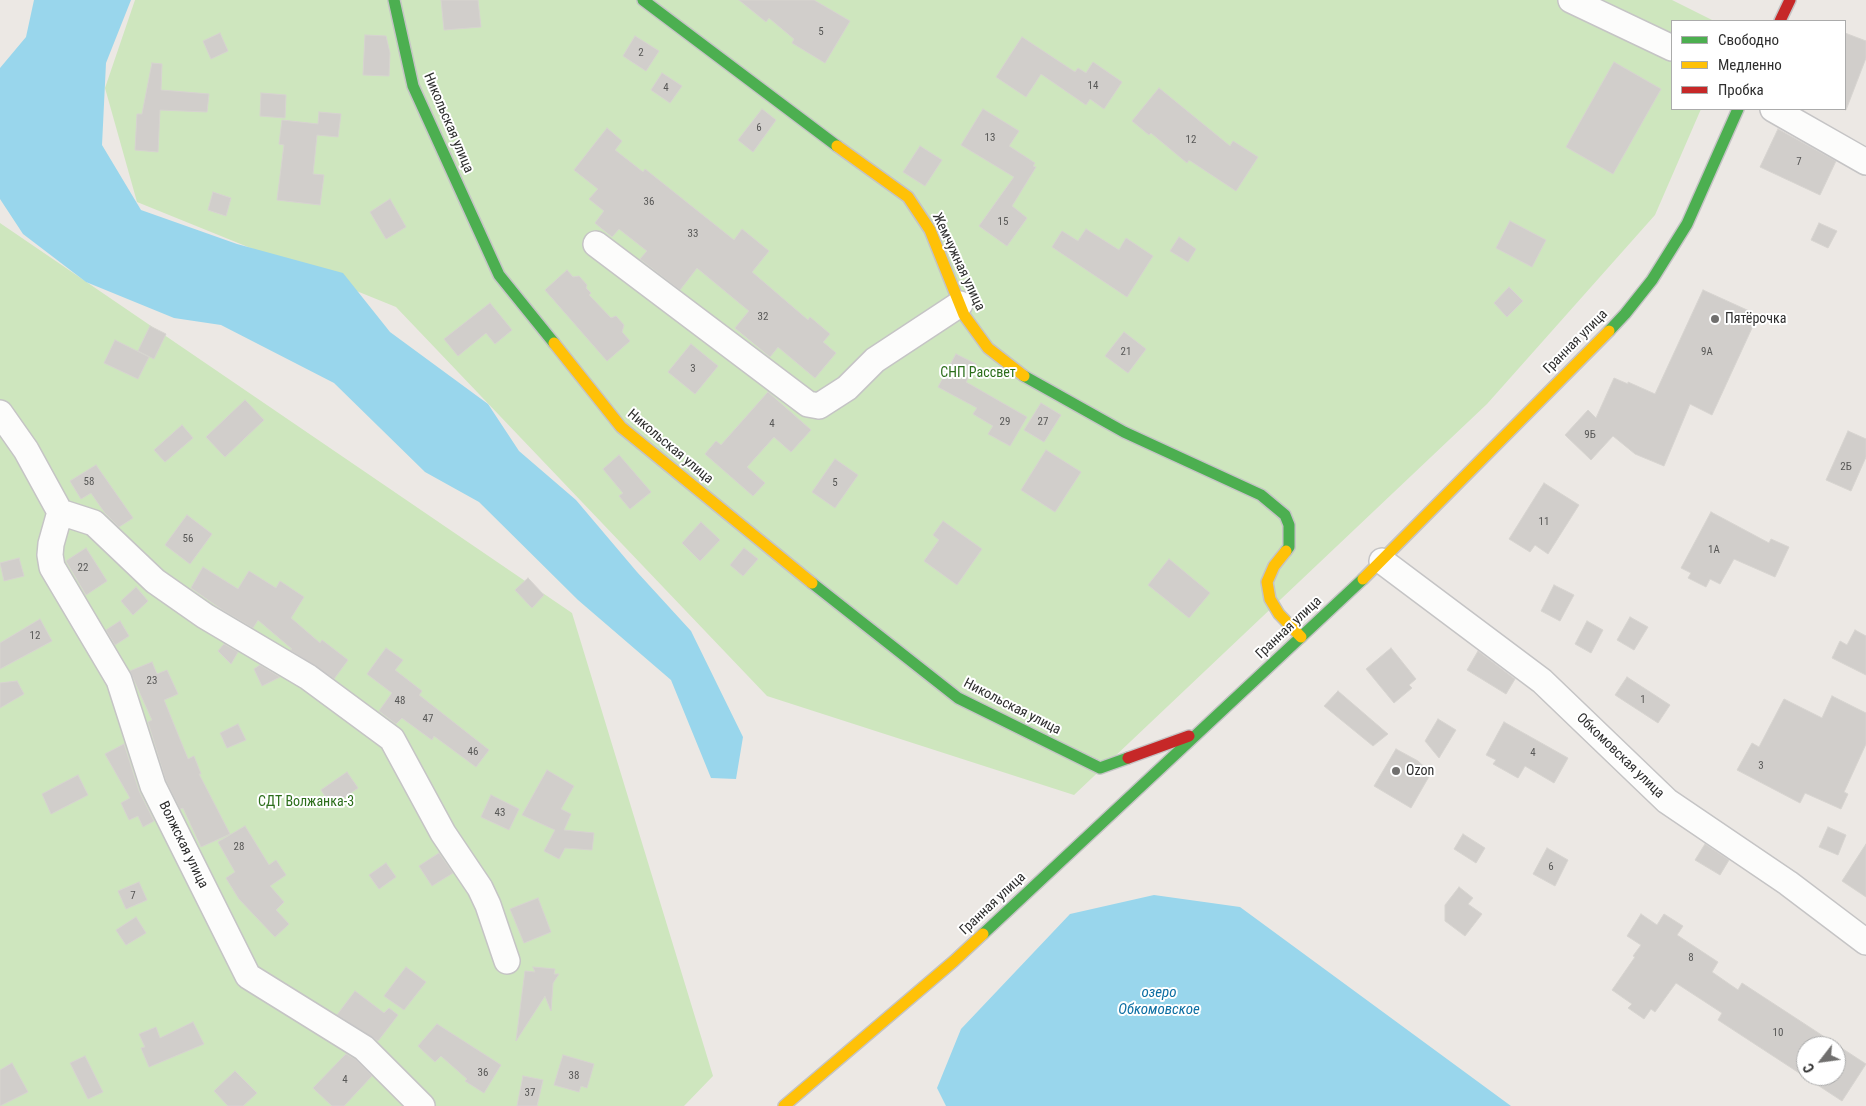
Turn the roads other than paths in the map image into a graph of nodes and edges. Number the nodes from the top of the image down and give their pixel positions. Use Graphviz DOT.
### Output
graph roads {
  1 [pos="394,0"];
  2 [pos="643,0"];
  3 [pos="1571,0"];
  4 [pos="1790,0"];
  5 [pos="1780,20"];
  6 [pos="1671,48"];
  7 [pos="1738,110"];
  8 [pos="1775,110"];
  9 [pos="1866,162"];
  10 [pos="596,244"];
  11 [pos="960,304"];
  12 [pos="0,413"];
  13 [pos="60,512"];
  14 [pos="1382,561"];
  15 [pos="1301,637"];
  16 [pos="1199,733"];
  17 [pos="1866,942"];
  18 [pos="506,961"];
  19 [pos="422,1106"];
  20 [pos="784,1106"];
  1 -- 16 [label="street, Никольская улица"];
  2 -- 11 [label="street, Жемчужная улица"];
  3 -- 6 [label="street"];
  4 -- 5 [label="street"];
  7 -- 14 [label="street, Гранная улица"];
  8 -- 9 [label="street"];
  10 -- 11 [label="street"];
  11 -- 15 [label="street, Жемчужная улица"];
  12 -- 13 [label="street"];
  13 -- 18 [label="street"];
  13 -- 19 [label="street, Волжская улица"];
  14 -- 15 [label="street, Гранная улица"];
  14 -- 17 [label="street, Обкомовская улица"];
  15 -- 16 [label="street, Гранная улица"];
  16 -- 20 [label="street, Гранная улица"];
}
